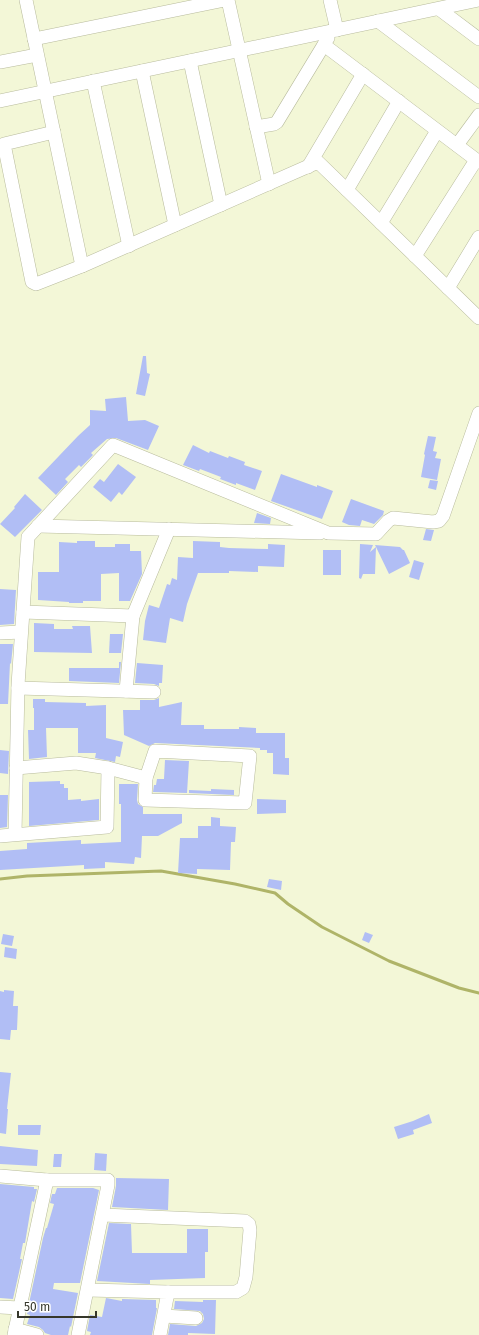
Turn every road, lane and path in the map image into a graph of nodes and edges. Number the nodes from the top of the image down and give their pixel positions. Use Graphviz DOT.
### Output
graph roads {
  1 [pos="26,0"];
  2 [pos="225,0"];
  3 [pos="228,0"];
  4 [pos="330,0"];
  5 [pos="478,0"];
  6 [pos="439,9"];
  7 [pos="378,21"];
  8 [pos="335,30"];
  9 [pos="34,39"];
  10 [pos="479,39"];
  11 [pos="324,45"];
  12 [pos="239,50"];
  13 [pos="37,55"];
  14 [pos="190,61"];
  15 [pos="0,62"];
  16 [pos="142,71"];
  17 [pos="363,74"];
  18 [pos="93,81"];
  19 [pos="45,91"];
  20 [pos="479,97"];
  21 [pos="0,100"];
  22 [pos="399,101"];
  23 [pos="479,115"];
  24 [pos="256,127"];
  25 [pos="438,131"];
  26 [pos="54,132"];
  27 [pos="457,145"];
  28 [pos="478,161"];
  29 [pos="308,167"];
  30 [pos="269,184"];
  31 [pos="347,190"];
  32 [pos="221,205"];
  33 [pos="381,223"];
  34 [pos="175,225"];
  35 [pos="479,237"];
  36 [pos="129,246"];
  37 [pos="415,256"];
  38 [pos="82,266"];
  39 [pos="448,288"];
  40 [pos="479,318"];
  41 [pos="479,413"];
  42 [pos="38,526"];
  43 [pos="169,529"];
  44 [pos="328,533"];
  45 [pos="23,612"];
  46 [pos="133,616"];
  47 [pos="22,632"];
  48 [pos="0,633"];
  49 [pos="18,688"];
  50 [pos="126,691"];
  51 [pos="154,692"];
  52 [pos="16,768"];
  53 [pos="108,768"];
  54 [pos="146,778"];
  55 [pos="15,834"];
  56 [pos="0,836"];
  57 [pos="0,1176"];
  58 [pos="47,1180"];
  59 [pos="103,1215"];
  60 [pos="88,1290"];
  61 [pos="168,1292"];
  62 [pos="0,1307"];
  63 [pos="19,1308"];
  64 [pos="164,1316"];
  65 [pos="196,1318"];
  66 [pos="14,1332"];
  67 [pos="38,1335"];
  68 [pos="78,1335"];
  69 [pos="160,1335"];
  1 -- 9 [label="street"];
  2 -- 9 [label="street"];
  3 -- 12 [label="street"];
  4 -- 8 [label="street"];
  5 -- 6 [label="street"];
  6 -- 7 [label="street"];
  6 -- 10 [label="street"];
  7 -- 8 [label="street"];
  7 -- 20 [label="street"];
  8 -- 11 [label="street"];
  8 -- 12 [label="street"];
  9 -- 13 [label="street"];
  11 -- 17 [label="street"];
  11 -- 24 [label="street"];
  12 -- 14 [label="street"];
  12 -- 24 [label="street"];
  13 -- 15 [label="street"];
  13 -- 19 [label="street"];
  14 -- 16 [label="street"];
  14 -- 32 [label="street"];
  16 -- 18 [label="street"];
  16 -- 34 [label="street"];
  17 -- 22 [label="street"];
  17 -- 29 [label="street"];
  18 -- 19 [label="street"];
  18 -- 36 [label="street"];
  19 -- 21 [label="street"];
  19 -- 26 [label="street"];
  22 -- 25 [label="street"];
  22 -- 31 [label="street"];
  23 -- 27 [label="street"];
  24 -- 30 [label="street"];
  25 -- 27 [label="street"];
  25 -- 33 [label="street"];
  26 -- 38 [label="street"];
  26 -- 38 [label="street"];
  27 -- 28 [label="street"];
  28 -- 37 [label="street"];
  29 -- 30 [label="street"];
  29 -- 31 [label="street"];
  30 -- 32 [label="street"];
  31 -- 33 [label="street"];
  32 -- 34 [label="street"];
  33 -- 37 [label="street"];
  34 -- 36 [label="street"];
  35 -- 39 [label="street"];
  36 -- 38 [label="street"];
  37 -- 39 [label="street"];
  39 -- 40 [label="street"];
  41 -- 44 [label="street"];
  42 -- 43 [label="street"];
  42 -- 44 [label="street"];
  42 -- 45 [label="street"];
  43 -- 44 [label="street"];
  43 -- 46 [label="street"];
  45 -- 46 [label="street"];
  45 -- 47 [label="street"];
  46 -- 50 [label="street"];
  47 -- 48 [label="street"];
  47 -- 49 [label="street"];
  49 -- 50 [label="street"];
  49 -- 52 [label="street"];
  50 -- 51 [label="street"];
  52 -- 53 [label="street"];
  52 -- 55 [label="street"];
  53 -- 54 [label="street"];
  53 -- 55 [label="street"];
  54 -- 54 [label="street"];
  55 -- 56 [label="street"];
  57 -- 58 [label="street"];
  58 -- 59 [label="street"];
  58 -- 63 [label="street"];
  59 -- 60 [label="street"];
  59 -- 61 [label="street"];
  60 -- 61 [label="street"];
  60 -- 68 [label="street"];
  61 -- 64 [label="street"];
  62 -- 63 [label="street"];
  63 -- 66 [label="street"];
  64 -- 65 [label="street"];
  64 -- 69 [label="street"];
  66 -- 67 [label="street"];
}
